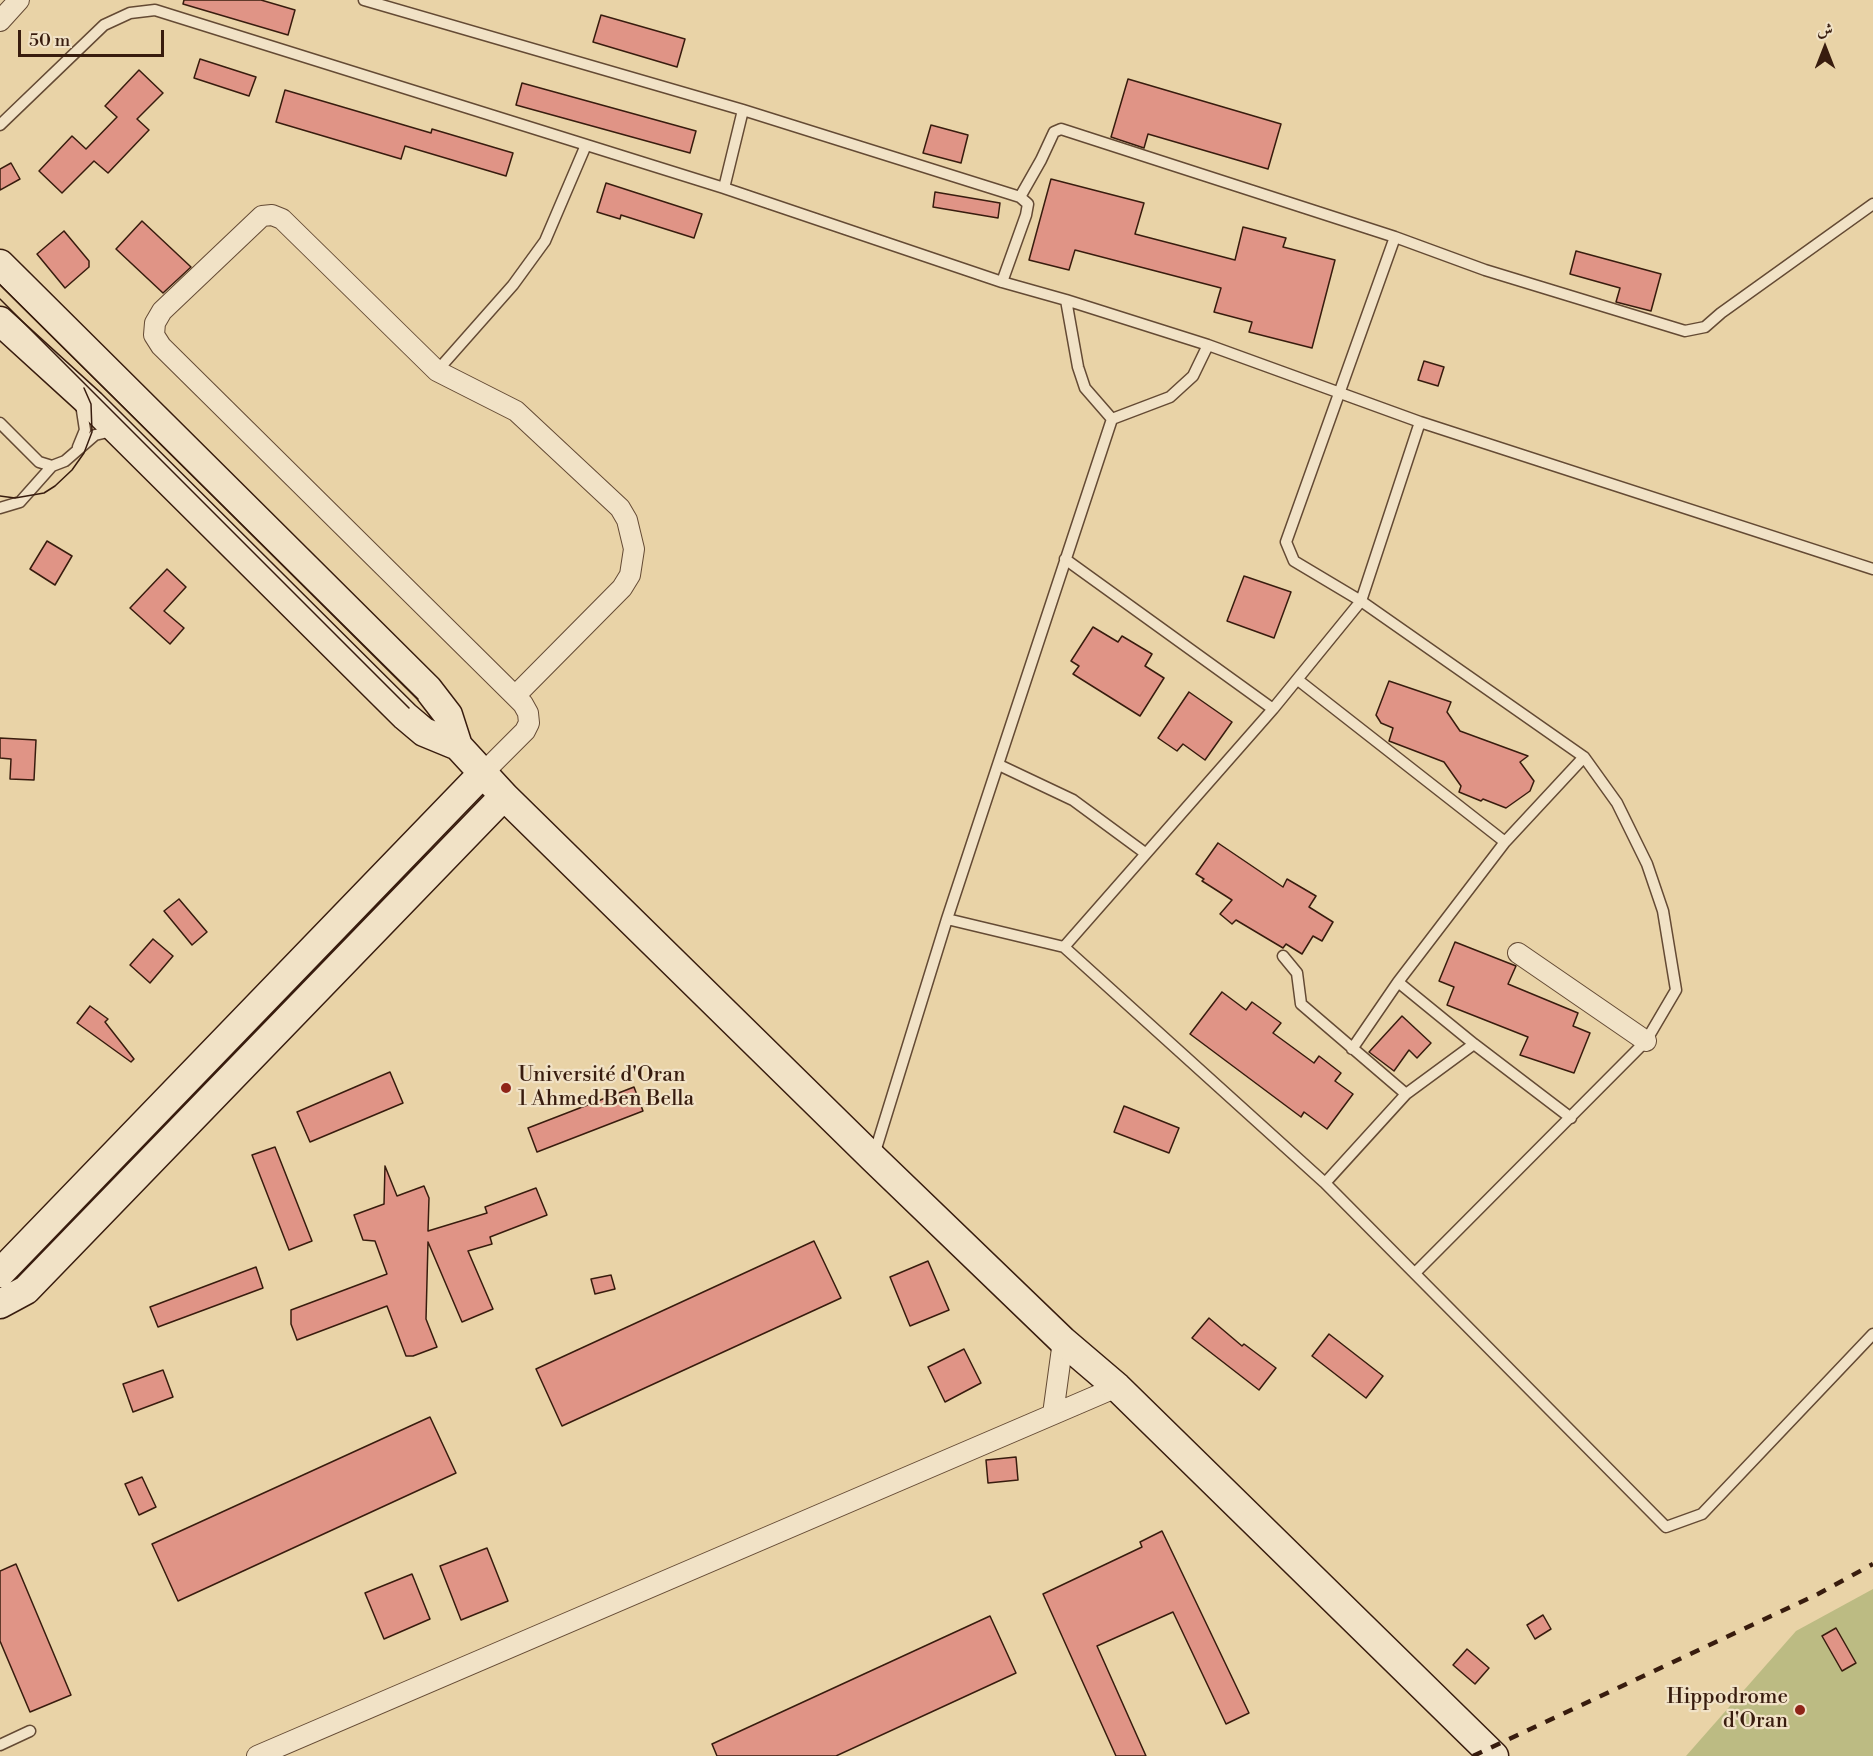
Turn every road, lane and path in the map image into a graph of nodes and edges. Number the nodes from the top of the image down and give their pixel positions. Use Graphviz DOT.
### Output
graph roads {
  1 [pos="20,0"];
  2 [pos="364,0"];
  3 [pos="158,5"];
  4 [pos="0,21"];
  5 [pos="743,110"];
  6 [pos="0,126"];
  7 [pos="586,146"];
  8 [pos="724,188"];
  9 [pos="1020,197"];
  10 [pos="1873,204"];
  11 [pos="1395,237"];
  12 [pos="0,264"];
  13 [pos="1002,282"];
  14 [pos="1066,300"];
  15 [pos="0,321"];
  16 [pos="1209,345"];
  17 [pos="437,371"];
  18 [pos="75,390"];
  19 [pos="1339,392"];
  20 [pos="1112,419"];
  21 [pos="1420,422"];
  22 [pos="0,423"];
  23 [pos="122,435"];
  24 [pos="78,447"];
  25 [pos="52,466"];
  26 [pos="0,508"];
  27 [pos="1065,559"];
  28 [pos="1873,570"];
  29 [pos="1361,601"];
  30 [pos="1298,680"];
  31 [pos="515,696"];
  32 [pos="1273,709"];
  33 [pos="458,746"];
  34 [pos="1584,757"];
  35 [pos="999,765"];
  36 [pos="483,773"];
  37 [pos="504,796"];
  38 [pos="1505,842"];
  39 [pos="1145,853"];
  40 [pos="946,919"];
  41 [pos="1064,947"];
  42 [pos="1518,953"];
  43 [pos="1283,956"];
  44 [pos="1398,982"];
  45 [pos="1646,1041"];
  46 [pos="1474,1044"];
  47 [pos="1352,1049"];
  48 [pos="1406,1094"];
  49 [pos="1571,1118"];
  50 [pos="873,1158"];
  51 [pos="1325,1183"];
  52 [pos="0,1273"];
  53 [pos="1415,1273"];
  54 [pos="0,1304"];
  55 [pos="1873,1334"];
  56 [pos="1063,1341"];
  57 [pos="1118,1387"];
  58 [pos="1053,1414"];
  59 [pos="30,1731"];
  60 [pos="0,1745"];
  61 [pos="256,1756"];
  62 [pos="1494,1756"];
  1 -- 4 [label="street"];
  2 -- 5 [label="lane"];
  3 -- 6 [label="lane"];
  3 -- 7 [label="lane"];
  5 -- 8 [label="lane"];
  5 -- 9 [label="lane"];
  7 -- 8 [label="lane"];
  7 -- 17 [label="lane"];
  8 -- 13 [label="lane"];
  9 -- 11 [label="lane"];
  9 -- 13 [label="lane"];
  10 -- 11 [label="lane"];
  11 -- 19 [label="lane"];
  12 -- 33 [label="main road"];
  13 -- 14 [label="lane"];
  14 -- 16 [label="lane"];
  14 -- 20 [label="lane"];
  15 -- 18 [label="main road"];
  16 -- 19 [label="lane"];
  16 -- 20 [label="lane"];
  17 -- 31 [label="street"];
  17 -- 31 [label="street"];
  18 -- 23 [label="main road"];
  18 -- 24 [label="lane"];
  19 -- 21 [label="lane"];
  19 -- 29 [label="lane"];
  20 -- 27 [label="lane"];
  21 -- 28 [label="lane"];
  21 -- 29 [label="lane"];
  22 -- 25 [label="lane"];
  23 -- 24 [label="lane"];
  23 -- 33 [label="main road"];
  24 -- 25 [label="lane"];
  25 -- 26 [label="lane"];
  27 -- 32 [label="lane"];
  27 -- 35 [label="lane"];
  29 -- 30 [label="lane"];
  29 -- 34 [label="lane"];
  30 -- 32 [label="lane"];
  30 -- 38 [label="lane"];
  31 -- 36 [label="street"];
  32 -- 39 [label="lane"];
  33 -- 36 [label="main road"];
  34 -- 38 [label="lane"];
  34 -- 45 [label="lane"];
  35 -- 39 [label="lane"];
  35 -- 40 [label="lane"];
  36 -- 37 [label="main road"];
  36 -- 52 [label="main road"];
  37 -- 50 [label="main road"];
  37 -- 54 [label="main road"];
  38 -- 44 [label="lane"];
  39 -- 41 [label="lane"];
  40 -- 41 [label="lane"];
  40 -- 50 [label="lane"];
  41 -- 51 [label="lane"];
  42 -- 45 [label="street"];
  43 -- 47 [label="lane"];
  44 -- 46 [label="lane"];
  44 -- 47 [label="lane"];
  45 -- 49 [label="lane"];
  46 -- 48 [label="lane"];
  46 -- 49 [label="lane"];
  47 -- 48 [label="lane"];
  48 -- 51 [label="lane"];
  49 -- 53 [label="lane"];
  50 -- 56 [label="main road"];
  51 -- 53 [label="lane"];
  53 -- 55 [label="lane"];
  56 -- 57 [label="main road"];
  56 -- 58 [label="street"];
  57 -- 58 [label="street"];
  57 -- 62 [label="main road"];
  58 -- 61 [label="street"];
  59 -- 60 [label="lane"];
}
